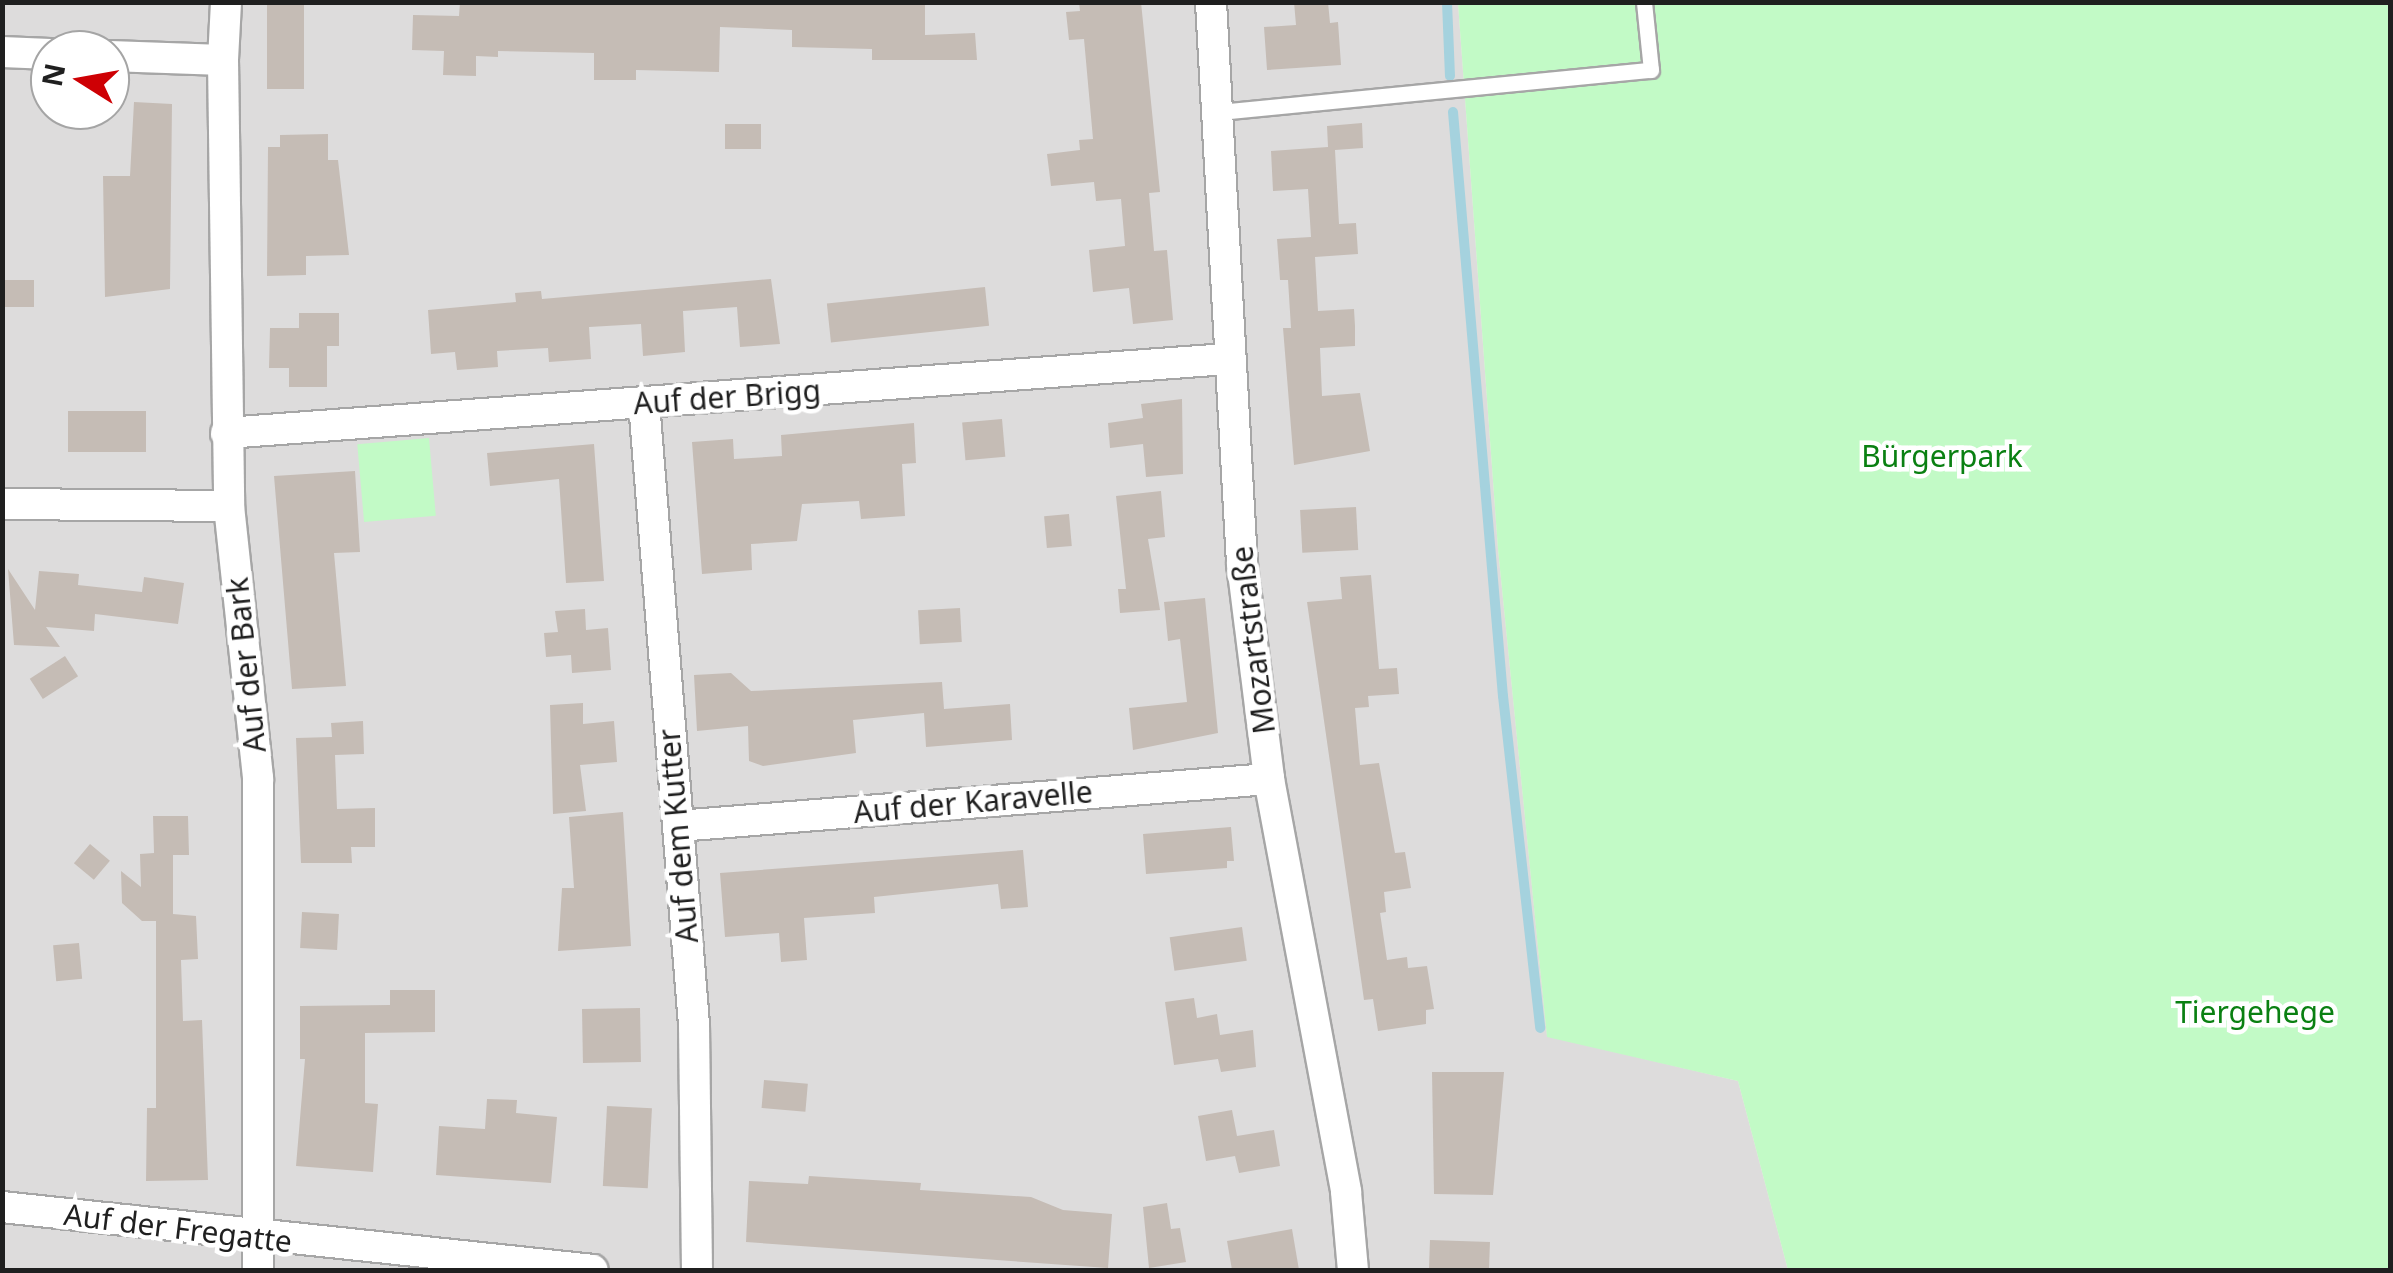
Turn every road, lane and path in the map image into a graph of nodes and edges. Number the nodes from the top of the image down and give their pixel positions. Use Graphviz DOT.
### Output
graph roads {
  1 [pos="226,2"];
  2 [pos="1211,2"];
  3 [pos="1644,2"];
  4 [pos="2,52"];
  5 [pos="30,53"];
  6 [pos="130,57"];
  7 [pos="223,60"];
  8 [pos="1219,112"];
  9 [pos="1227,359"];
  10 [pos="644,403"];
  11 [pos="226,433"];
  12 [pos="2,504"];
  13 [pos="229,506"];
  14 [pos="1269,779"];
  15 [pos="678,826"];
  16 [pos="2,1207"];
  17 [pos="256,1239"];
  18 [pos="258,1270"];
  19 [pos="594,1270"];
  20 [pos="697,1270"];
  21 [pos="1353,1270"];
  1 -- 7 [label="street, Auf der Bark"];
  2 -- 8 [label="street, Mozartstraße"];
  3 -- 8 [label="lane"];
  4 -- 5 [label="street"];
  6 -- 7 [label="street"];
  7 -- 11 [label="street, Auf der Bark"];
  8 -- 9 [label="street, Mozartstraße"];
  9 -- 10 [label="street, Auf der Brigg"];
  9 -- 14 [label="street, Mozartstraße"];
  10 -- 11 [label="street, Auf der Brigg"];
  10 -- 15 [label="street, Auf dem Kutter"];
  11 -- 13 [label="street, Auf der Bark"];
  12 -- 13 [label="street"];
  13 -- 17 [label="street, Auf der Bark"];
  14 -- 15 [label="street, Auf der Karavelle"];
  14 -- 21 [label="street, Mozartstraße"];
  15 -- 20 [label="street, Auf dem Kutter"];
  16 -- 17 [label="street, Auf der Fregatte"];
  17 -- 18 [label="street, Auf der Bark"];
  17 -- 19 [label="street, Auf der Fregatte"];
}
